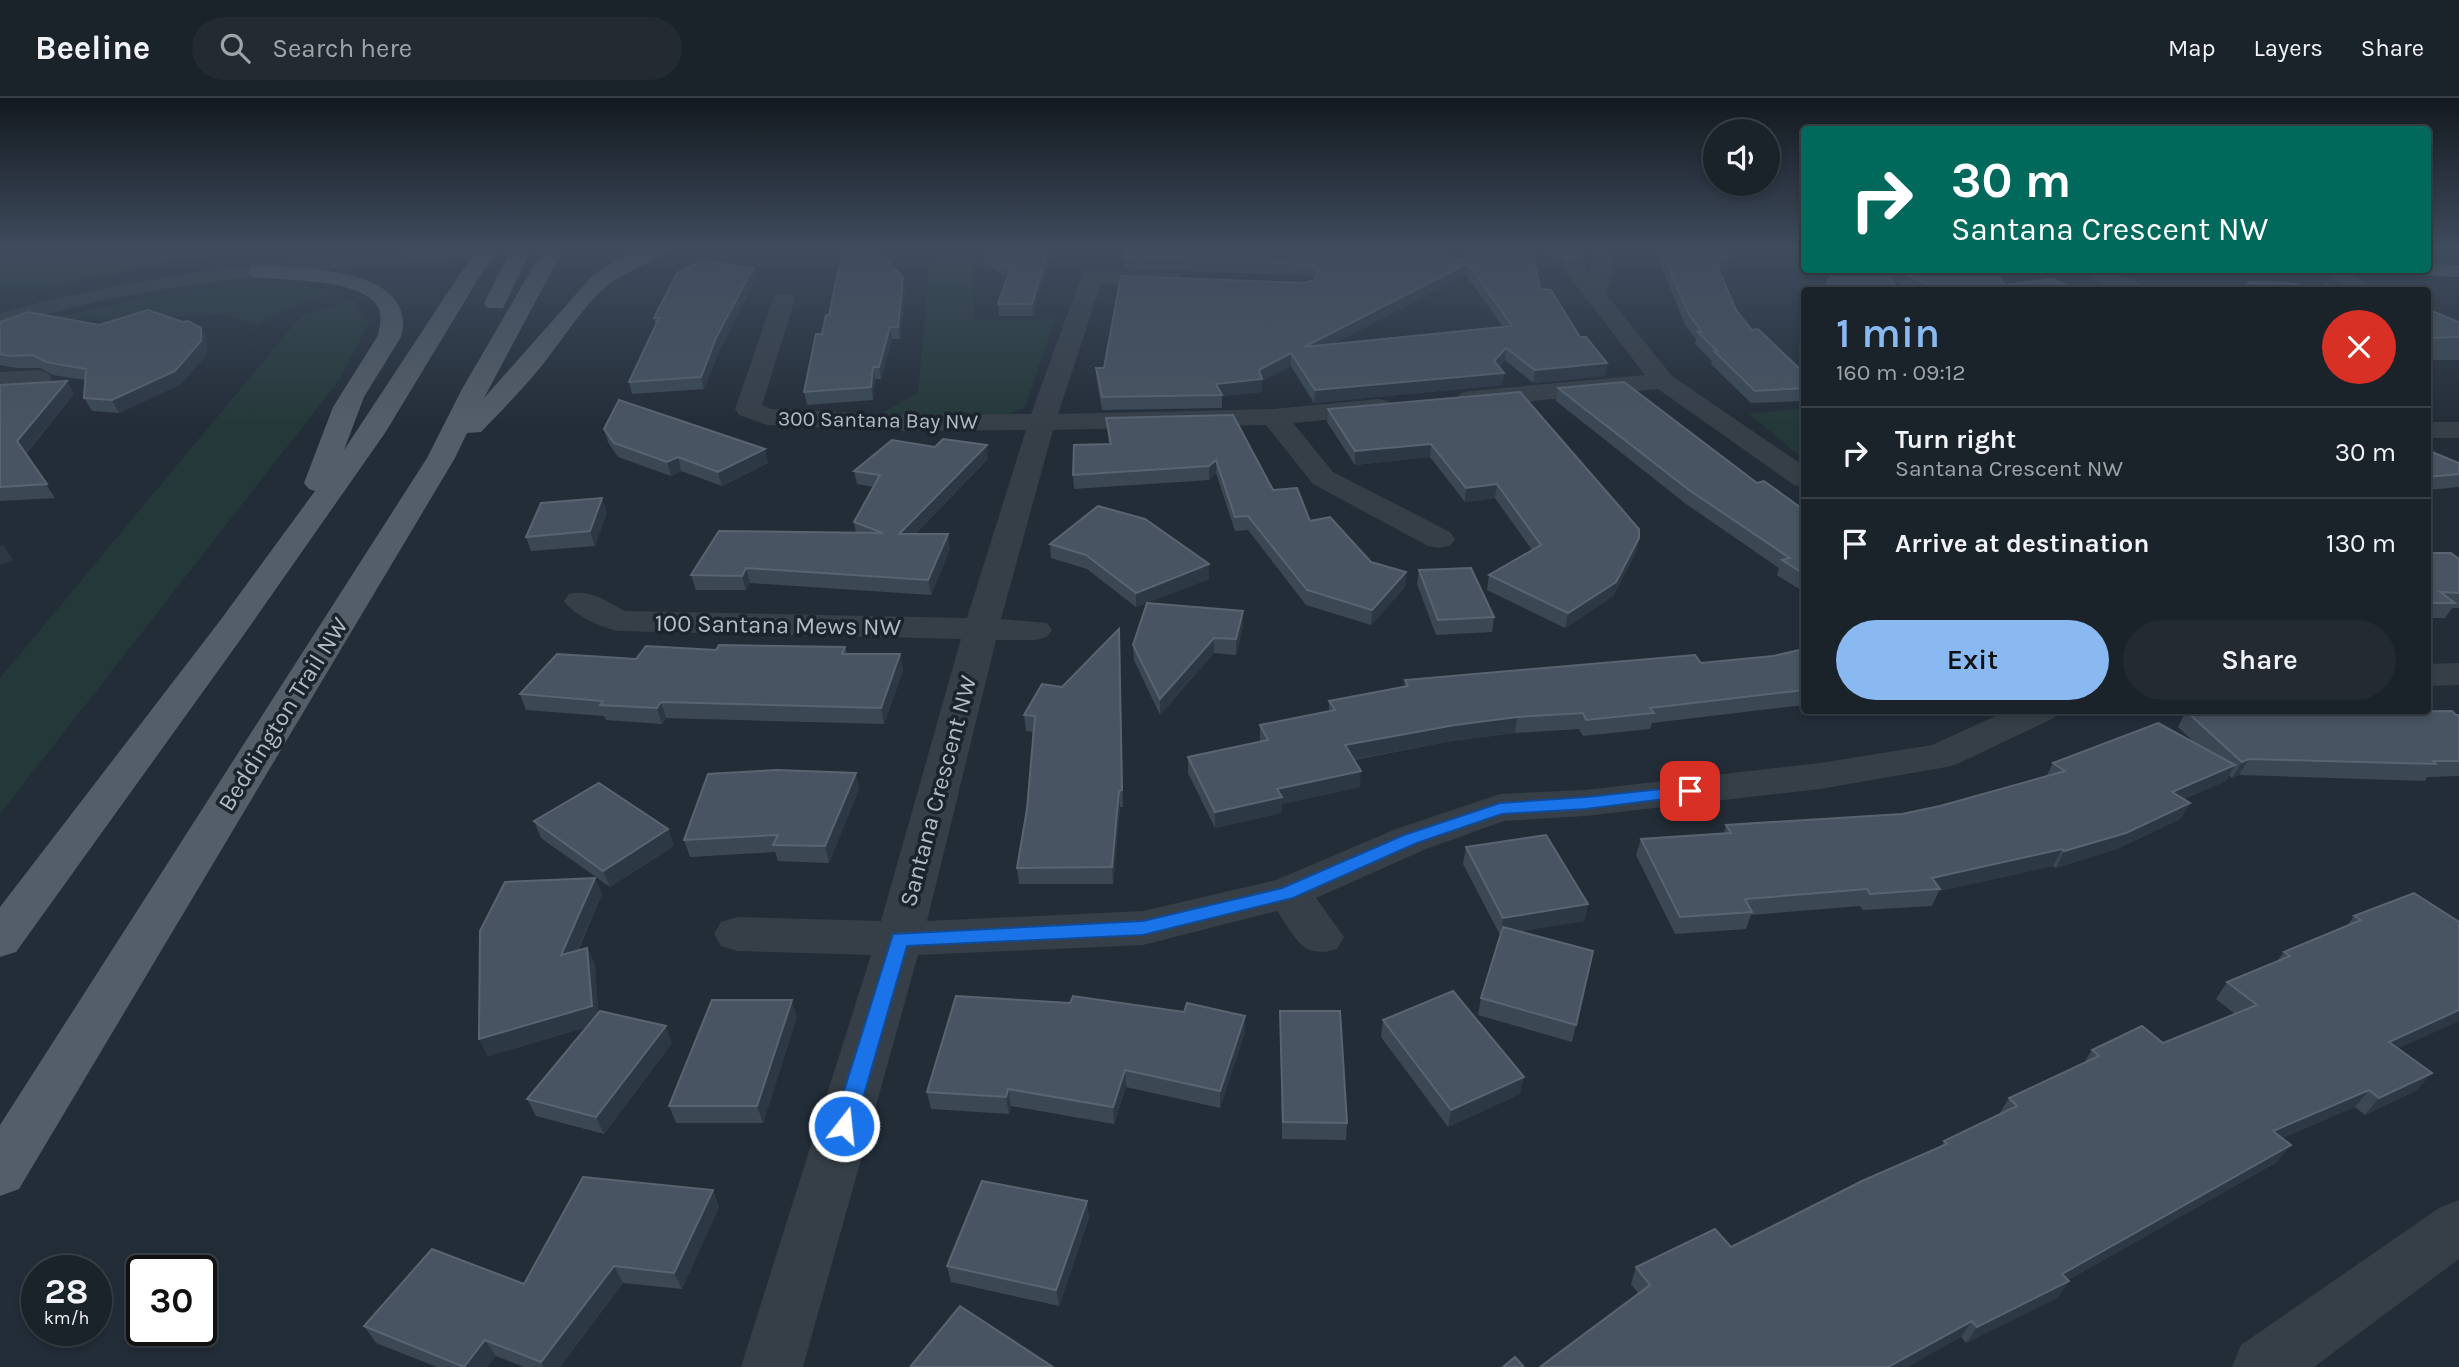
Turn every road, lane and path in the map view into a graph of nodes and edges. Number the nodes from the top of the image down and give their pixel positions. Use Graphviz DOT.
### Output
graph roads {
  1 [pos="50,307"];
  2 [pos="389,307"];
  3 [pos="450,307"];
  4 [pos="492,307"];
  5 [pos="521,307"];
  6 [pos="573,307"];
  7 [pos="781,307"];
  8 [pos="1082,307"];
  9 [pos="1603,307"];
  10 [pos="487,318"];
  11 [pos="0,320"];
  12 [pos="469,353"];
  13 [pos="39,378"];
  14 [pos="0,380"];
  15 [pos="1663,381"];
  16 [pos="475,389"];
  17 [pos="1273,417"];
  18 [pos="1042,422"];
  19 [pos="2431,430"];
  20 [pos="2459,430"];
  21 [pos="441,458"];
  22 [pos="1801,477"];
  23 [pos="303,527"];
  24 [pos="1439,539"];
  25 [pos="581,601"];
  26 [pos="981,630"];
  27 [pos="1035,630"];
  28 [pos="2459,674"];
  29 [pos="2431,675"];
  30 [pos="2032,714"];
  31 [pos="1287,893"];
  32 [pos="737,934"];
  33 [pos="1321,937"];
  34 [pos="900,939"];
  35 [pos="0,940"];
  36 [pos="0,1172"];
  37 [pos="2459,1226"];
  38 [pos="772,1367"];
  39 [pos="2263,1367"];
  1 -- 11 [label="street"];
  2 -- 23 [label="main road"];
  3 -- 23 [label="main road"];
  4 -- 10 [label="main road"];
  5 -- 16 [label="main road, Beddington Trail NW"];
  6 -- 21 [label="main road"];
  7 -- 18 [label="street, 300 Santana Bay NW"];
  8 -- 18 [label="street, Santana Crescent NW"];
  9 -- 15 [label="street"];
  12 -- 16 [label="main road"];
  13 -- 14 [label="street"];
  15 -- 17 [label="street"];
  15 -- 22 [label="street"];
  16 -- 21 [label="main road, Beddington Trail NW"];
  17 -- 18 [label="street"];
  17 -- 24 [label="street"];
  18 -- 26 [label="street, Santana Crescent NW"];
  19 -- 20 [label="street"];
  21 -- 36 [label="main road, Beddington Trail NW"];
  23 -- 35 [label="main road"];
  25 -- 26 [label="street, 100 Santana Mews NW"];
  26 -- 27 [label="street"];
  26 -- 34 [label="street, Santana Crescent NW"];
  28 -- 29 [label="street"];
  30 -- 31 [label="street, Santana Crescent NW"];
  31 -- 33 [label="street"];
  31 -- 34 [label="street, Santana Crescent NW"];
  32 -- 34 [label="street"];
  34 -- 38 [label="street"];
  37 -- 39 [label="street"];
}
